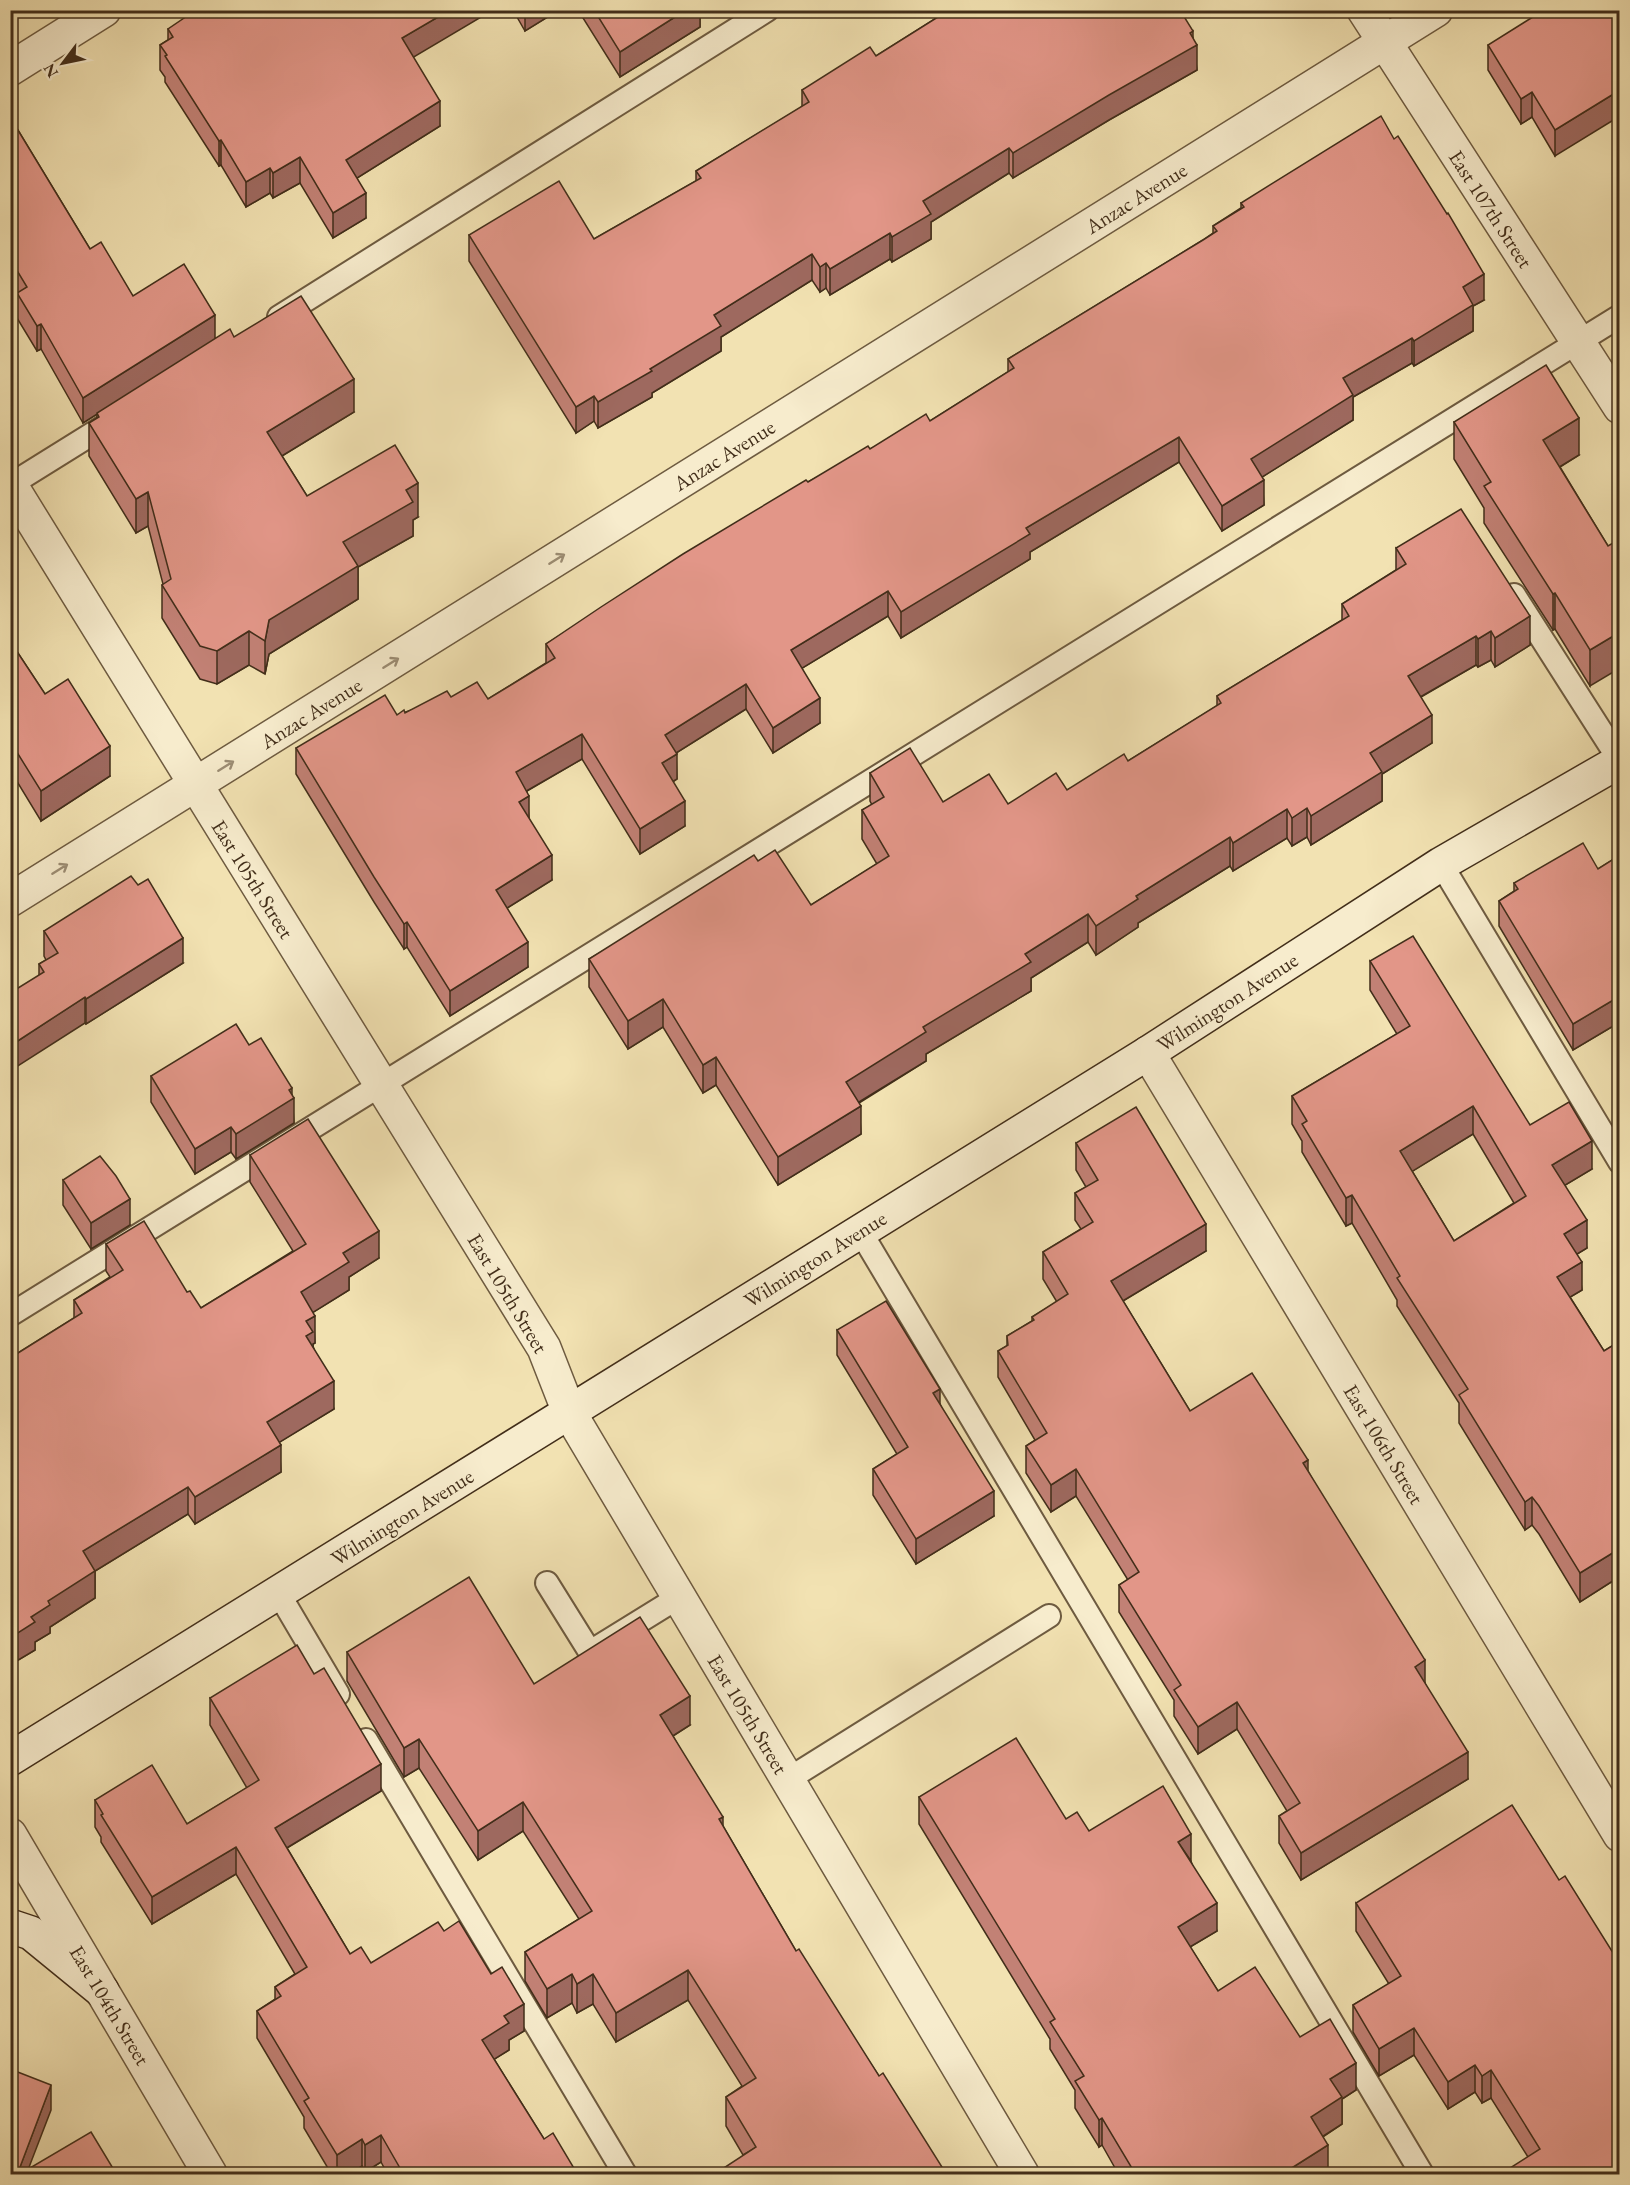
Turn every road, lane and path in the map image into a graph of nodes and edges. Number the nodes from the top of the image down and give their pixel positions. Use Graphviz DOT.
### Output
graph roads {
  1 [pos="104,10"];
  2 [pos="767,10"];
  3 [pos="1364,10"];
  4 [pos="1436,10"];
  5 [pos="1383,43"];
  6 [pos="10,69"];
  7 [pos="1620,316"];
  8 [pos="263,327"];
  9 [pos="1578,342"];
  10 [pos="1620,407"];
  11 [pos="132,409"];
  12 [pos="11,485"];
  13 [pos="1504,579"];
  14 [pos="1620,761"];
  15 [pos="196,785"];
  16 [pos="1441,864"];
  17 [pos="10,900"];
  18 [pos="1148,1053"];
  19 [pos="381,1086"];
  20 [pos="1620,1162"];
  21 [pos="860,1231"];
  22 [pos="10,1315"];
  23 [pos="569,1412"];
  24 [pos="547,1583"];
  25 [pos="279,1594"];
  26 [pos="679,1597"];
  27 [pos="1049,1616"];
  28 [pos="10,1759"];
  29 [pos="787,1780"];
  30 [pos="10,1835"];
  31 [pos="1620,1835"];
  32 [pos="10,1926"];
  33 [pos="102,1991"];
  34 [pos="210,2175"];
  35 [pos="624,2175"];
  36 [pos="1022,2175"];
  37 [pos="1422,2175"];
  1 -- 6 [label="street"];
  2 -- 8 [label="lane"];
  3 -- 5 [label="street, East 107th Street"];
  4 -- 5 [label="street, Anzac Avenue"];
  5 -- 9 [label="street, East 107th Street"];
  15 -- 5 [label="street, Anzac Avenue, one-way"];
  7 -- 9 [label="lane"];
  9 -- 10 [label="street, East 107th Street"];
  9 -- 19 [label="lane"];
  11 -- 12 [label="lane"];
  12 -- 15 [label="street, East 105th Street"];
  13 -- 14 [label="lane"];
  14 -- 16 [label="street, Wilmington Avenue"];
  17 -- 15 [label="street, Anzac Avenue, one-way"];
  15 -- 19 [label="street, East 105th Street"];
  16 -- 18 [label="street, Wilmington Avenue"];
  16 -- 20 [label="lane"];
  18 -- 21 [label="street, Wilmington Avenue"];
  18 -- 31 [label="street, East 106th Street"];
  19 -- 22 [label="lane"];
  19 -- 23 [label="street, East 105th Street"];
  21 -- 23 [label="street, Wilmington Avenue"];
  21 -- 37 [label="lane"];
  23 -- 25 [label="street, Wilmington Avenue"];
  23 -- 26 [label="street, East 105th Street"];
  24 -- 26 [label="lane"];
  25 -- 28 [label="street, Wilmington Avenue"];
  25 -- 35 [label="lane"];
  26 -- 29 [label="street, East 105th Street"];
  27 -- 29 [label="lane"];
  29 -- 36 [label="street, East 105th Street"];
  30 -- 33 [label="street, East 104th Street"];
  32 -- 33 [label="street"];
  33 -- 34 [label="street, East 104th Street"];
}
